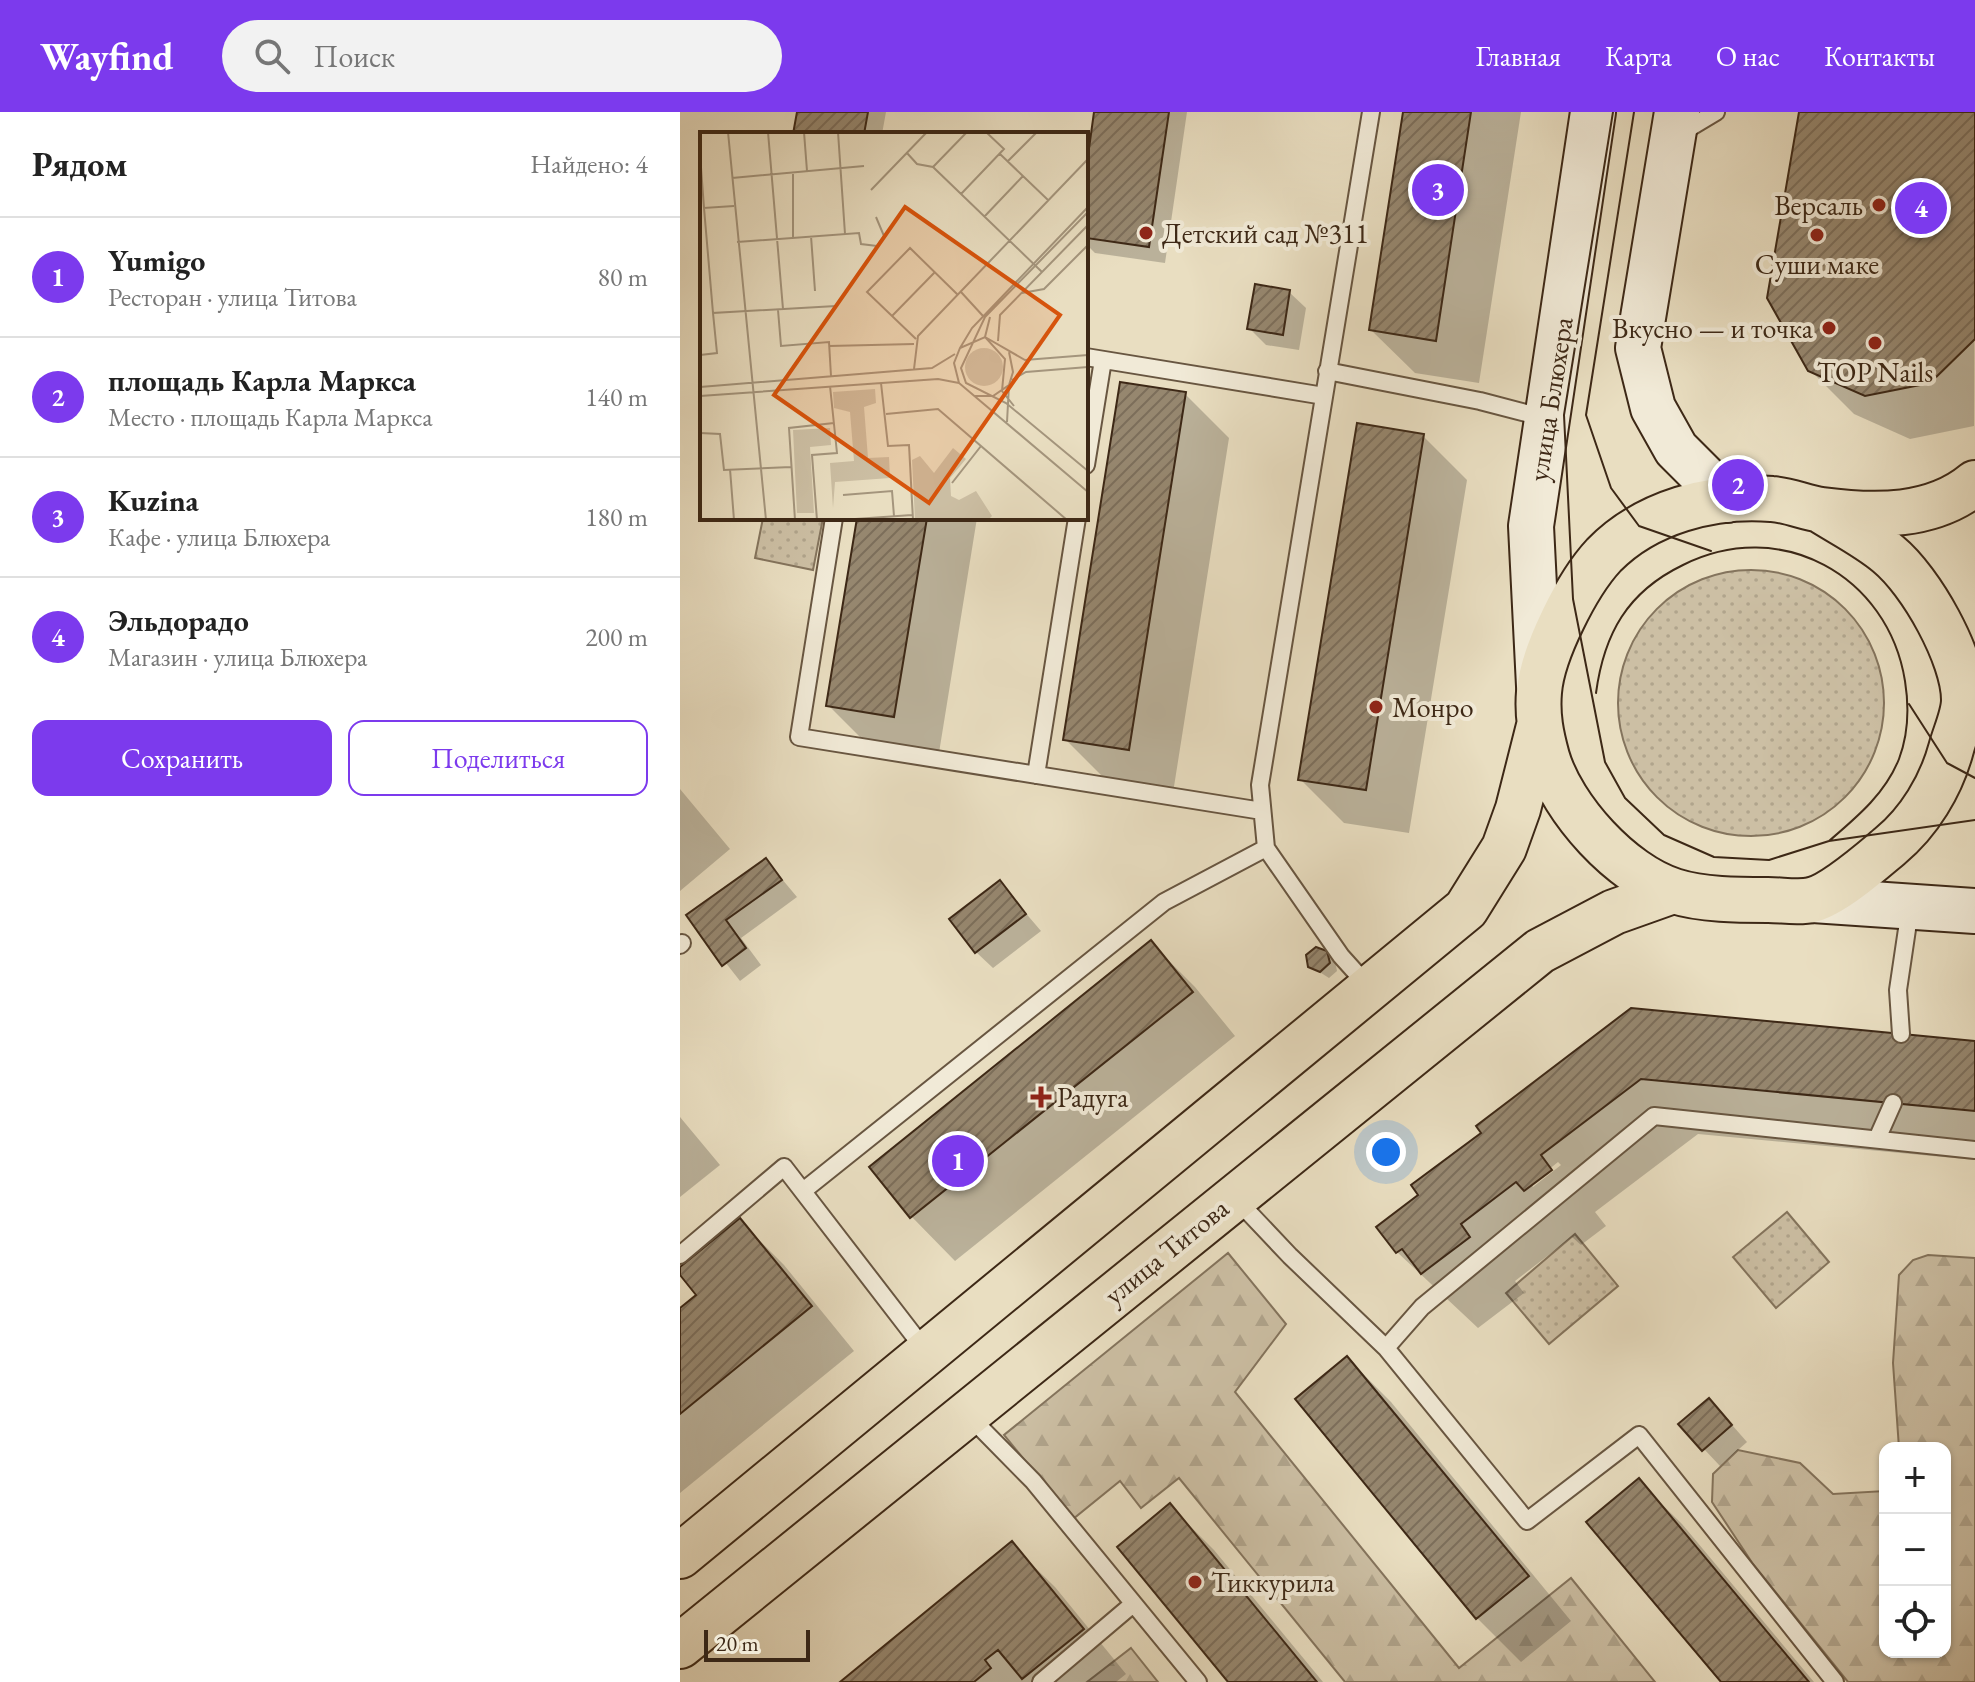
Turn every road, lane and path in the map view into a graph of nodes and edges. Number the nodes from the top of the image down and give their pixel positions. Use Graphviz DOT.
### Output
graph roads {
  1 [pos="1371,112"];
  2 [pos="1593,112"];
  3 [pos="1716,112"];
  4 [pos="1674,125"];
  5 [pos="1094,359"];
  6 [pos="1327,371"];
  7 [pos="1324,396"];
  8 [pos="1547,418"];
  9 [pos="1088,438"];
  10 [pos="1975,483"];
  11 [pos="1727,500"];
  12 [pos="1820,510"];
  13 [pos="834,520"];
  14 [pos="1077,520"];
  15 [pos="1975,621"];
  16 [pos="1966,698"];
  17 [pos="1539,707"];
  18 [pos="1036,775"];
  19 [pos="1262,811"];
  20 [pos="1266,848"];
  21 [pos="1673,891"];
  22 [pos="1813,900"];
  23 [pos="1910,906"];
  24 [pos="1975,911"];
  25 [pos="1368,986"];
  26 [pos="1901,1034"];
  27 [pos="1893,1103"];
  28 [pos="1877,1139"];
  29 [pos="1975,1150"];
  30 [pos="803,1191"];
  31 [pos="1234,1196"];
  32 [pos="680,1255"];
  33 [pos="1386,1348"];
  34 [pos="928,1353"];
  35 [pos="966,1413"];
  36 [pos="680,1556"];
  37 [pos="1133,1604"];
  38 [pos="680,1646"];
  39 [pos="1041,1682"];
  40 [pos="1198,1682"];
  41 [pos="1835,1682"];
  1 -- 6 [label="lane"];
  2 -- 8 [label="street, улица Блюхера"];
  3 -- 4 [label="lane"];
  4 -- 11 [label="street"];
  5 -- 7 [label="lane"];
  5 -- 9 [label="lane"];
  6 -- 7 [label="lane"];
  6 -- 8 [label="lane"];
  7 -- 19 [label="lane"];
  8 -- 17 [label="street, улица Блюхера"];
  10 -- 12 [label="main road"];
  11 -- 12 [label="main road"];
  11 -- 17 [label="main road"];
  12 -- 16 [label="main road"];
  13 -- 18 [label="lane"];
  14 -- 18 [label="lane"];
  15 -- 16 [label="main road"];
  16 -- 22 [label="main road"];
  17 -- 21 [label="main road"];
  17 -- 25 [label="main road"];
  18 -- 19 [label="lane"];
  19 -- 20 [label="lane"];
  20 -- 25 [label="lane"];
  20 -- 30 [label="lane"];
  21 -- 22 [label="main road"];
  21 -- 31 [label="main road, улица Титова"];
  22 -- 23 [label="street"];
  23 -- 24 [label="street"];
  23 -- 26 [label="lane"];
  25 -- 34 [label="main road"];
  27 -- 28 [label="lane"];
  28 -- 29 [label="lane"];
  28 -- 33 [label="lane"];
  30 -- 32 [label="lane"];
  30 -- 34 [label="lane"];
  31 -- 33 [label="lane"];
  31 -- 35 [label="main road, улица Титова"];
  33 -- 41 [label="lane"];
  34 -- 36 [label="main road"];
  35 -- 37 [label="lane"];
  35 -- 38 [label="main road, улица Титова"];
  37 -- 39 [label="lane"];
  37 -- 40 [label="lane"];
}
